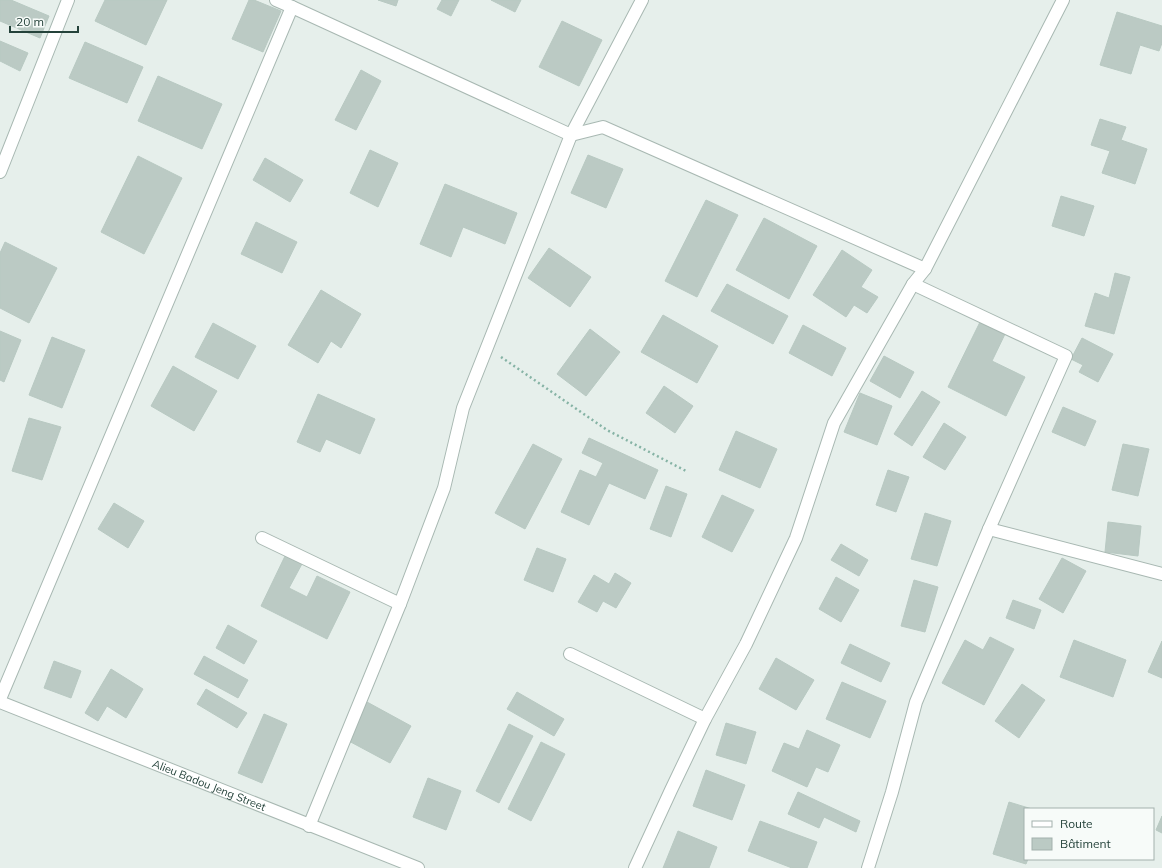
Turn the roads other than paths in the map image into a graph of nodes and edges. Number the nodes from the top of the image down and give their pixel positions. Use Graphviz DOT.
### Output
graph roads {
  1 [pos="68,0"];
  2 [pos="276,0"];
  3 [pos="642,0"];
  4 [pos="1063,0"];
  5 [pos="292,6"];
  6 [pos="571,135"];
  7 [pos="0,172"];
  8 [pos="925,269"];
  9 [pos="913,284"];
  10 [pos="988,529"];
  11 [pos="262,538"];
  12 [pos="1162,574"];
  13 [pos="400,604"];
  14 [pos="570,654"];
  15 [pos="0,701"];
  16 [pos="705,720"];
  17 [pos="309,826"];
  18 [pos="418,868"];
  19 [pos="635,868"];
  20 [pos="868,868"];
  1 -- 7 [label="street"];
  2 -- 5 [label="street"];
  3 -- 6 [label="street"];
  4 -- 8 [label="street"];
  5 -- 6 [label="street"];
  5 -- 15 [label="street"];
  6 -- 8 [label="street"];
  6 -- 13 [label="street"];
  8 -- 9 [label="street"];
  9 -- 10 [label="street"];
  9 -- 16 [label="street"];
  10 -- 12 [label="street"];
  10 -- 20 [label="street"];
  11 -- 13 [label="street"];
  13 -- 17 [label="street"];
  14 -- 16 [label="street"];
  15 -- 17 [label="street, Alieu Badou Jeng Street"];
  16 -- 19 [label="street"];
  17 -- 18 [label="street, Alieu Badou Jeng Street"];
}
